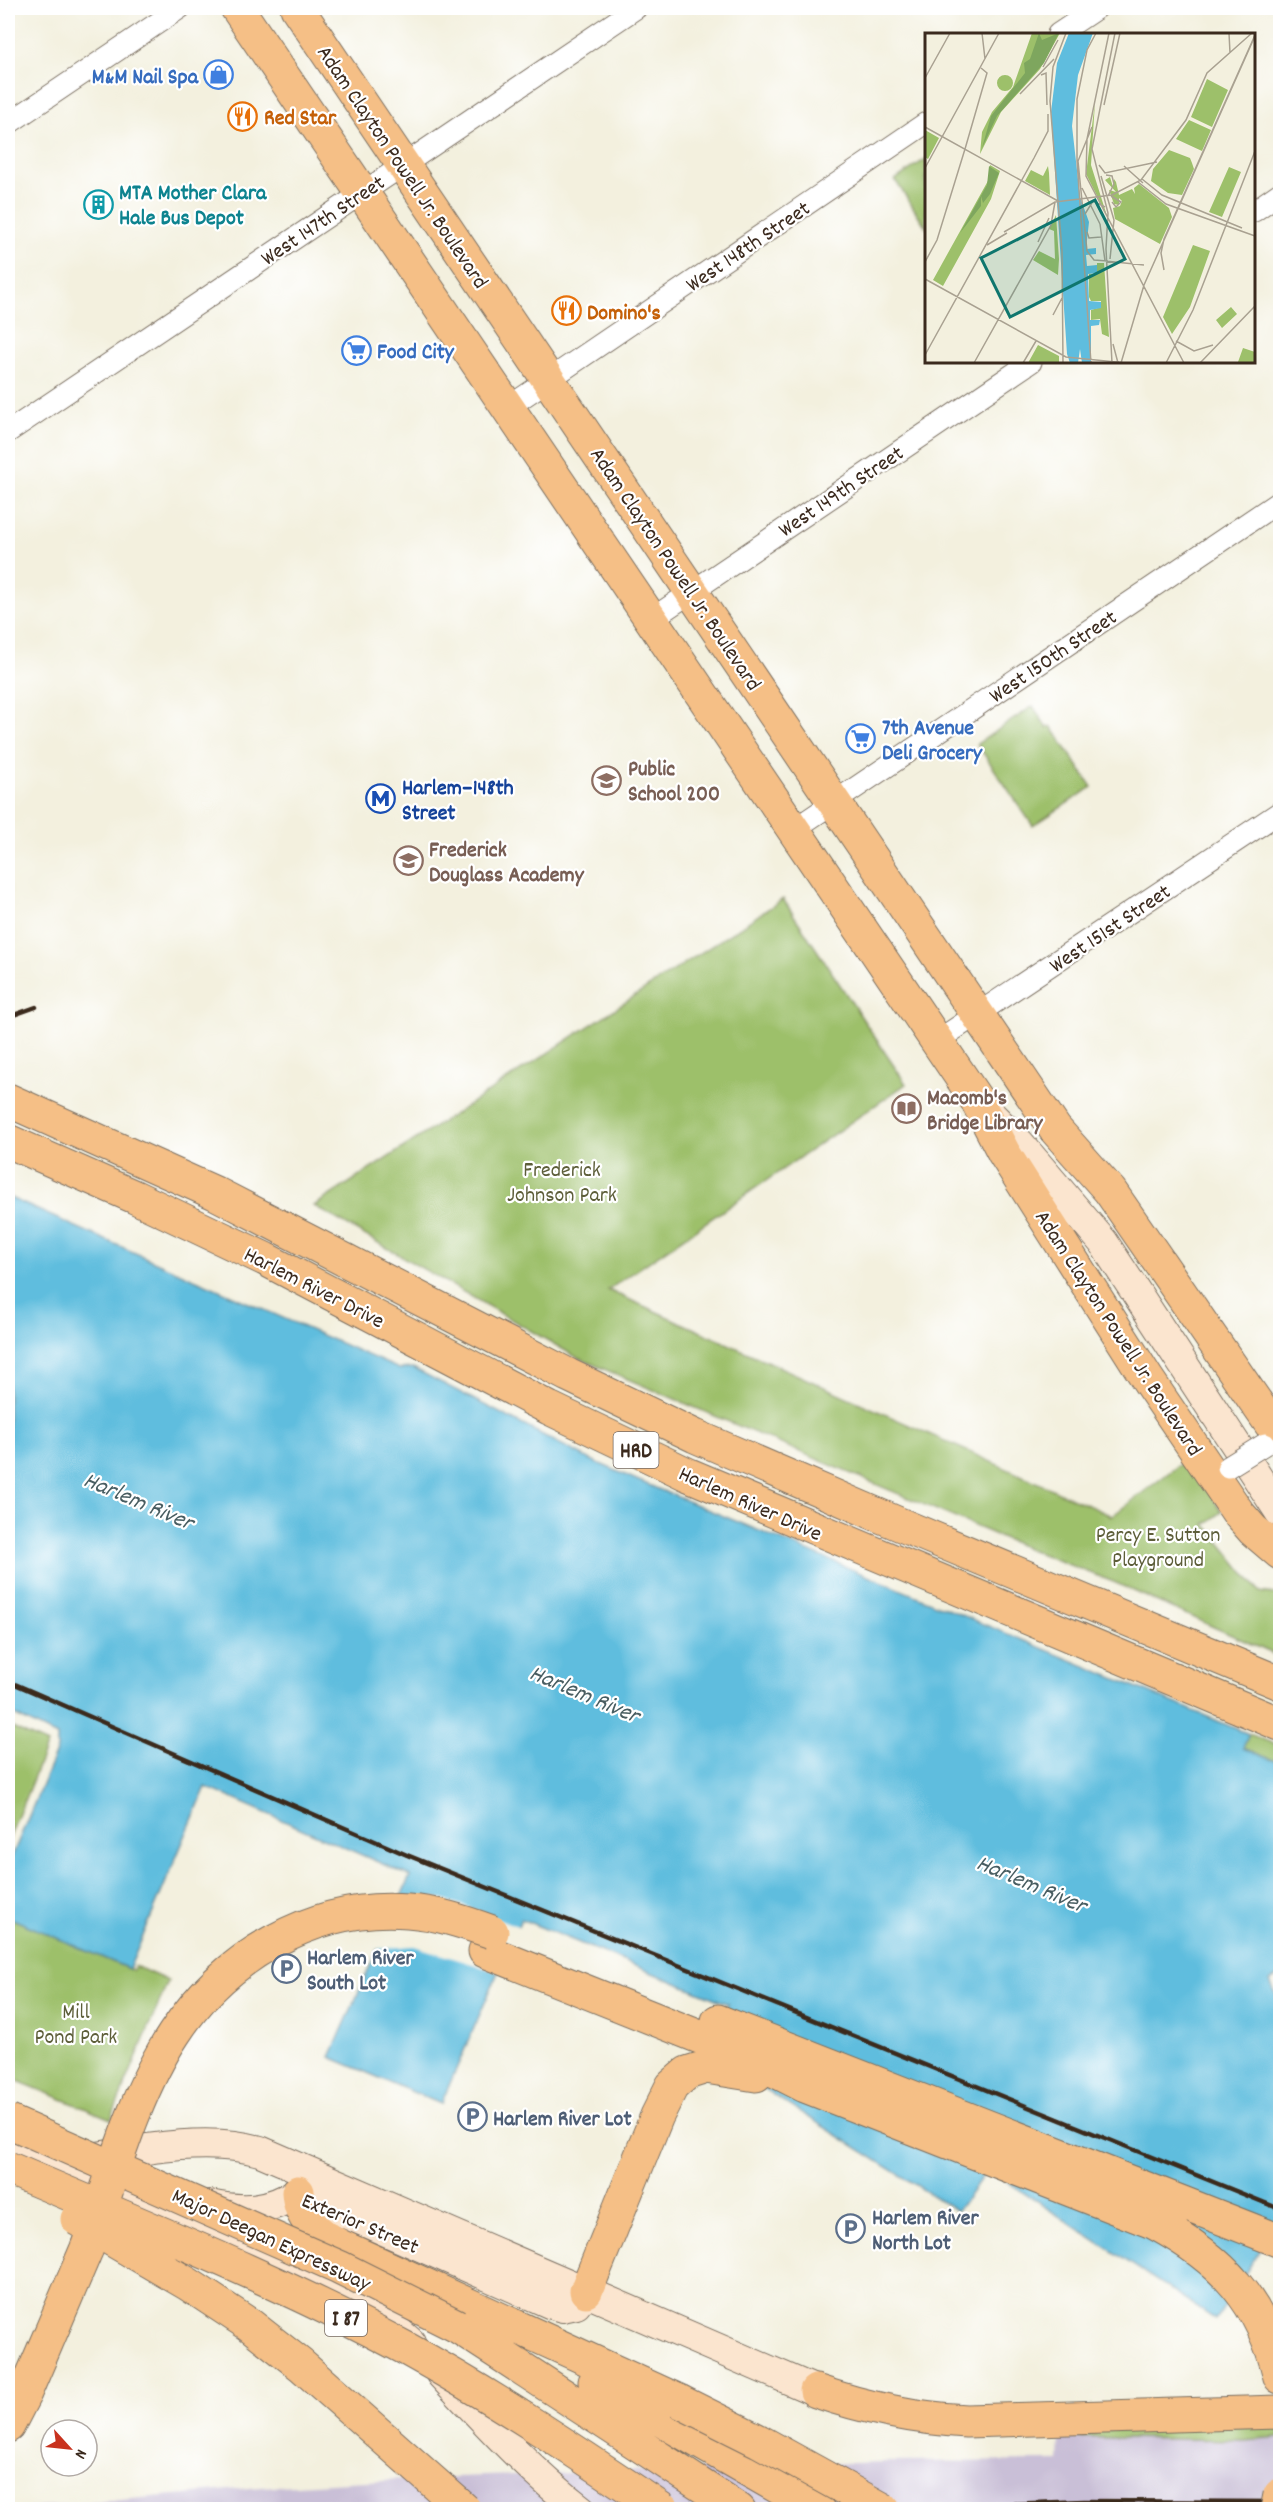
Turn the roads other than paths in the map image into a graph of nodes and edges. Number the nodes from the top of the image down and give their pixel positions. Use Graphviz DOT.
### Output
graph roads {
  1 [pos="180,8"];
  2 [pos="237,8"];
  3 [pos="297,8"];
  4 [pos="636,8"];
  5 [pos="1097,8"];
  6 [pos="1060,33"];
  7 [pos="8,124"];
  8 [pos="925,124"];
  9 [pos="404,164"];
  10 [pos="362,192"];
  11 [pos="1281,193"];
  12 [pos="1255,210"];
  13 [pos="1030,363"];
  14 [pos="549,378"];
  15 [pos="507,408"];
  16 [pos="8,432"];
  17 [pos="1281,501"];
  18 [pos="692,591"];
  19 [pos="650,620"];
  20 [pos="835,802"];
  21 [pos="1281,812"];
  22 [pos="793,830"];
  23 [pos="978,1014"];
  24 [pos="937,1041"];
  25 [pos="976,1099"];
  26 [pos="8,1100"];
  27 [pos="1055,1130"];
  28 [pos="8,1141"];
  29 [pos="1103,1242"];
  30 [pos="1072,1263"];
  31 [pos="1274,1438"];
  32 [pos="1221,1472"];
  33 [pos="1281,1512"];
  34 [pos="1281,1553"];
  35 [pos="1281,1683"];
  36 [pos="1281,1724"];
  37 [pos="805,2086"];
  38 [pos="8,2121"];
  39 [pos="8,2144"];
  40 [pos="55,2164"];
  41 [pos="8,2168"];
  42 [pos="8,2174"];
  43 [pos="96,2181"];
  44 [pos="301,2181"];
  45 [pos="1281,2241"];
  46 [pos="87,2248"];
  47 [pos="586,2291"];
  48 [pos="457,2326"];
  49 [pos="1281,2378"];
  50 [pos="816,2391"];
  51 [pos="1281,2412"];
  52 [pos="8,2426"];
  53 [pos="1281,2495"];
  54 [pos="465,2510"];
  55 [pos="581,2510"];
  56 [pos="663,2510"];
  57 [pos="739,2510"];
  58 [pos="818,2510"];
  59 [pos="884,2510"];
  60 [pos="1277,2510"];
  1 -- 7 [label="street"];
  2 -- 10 [label="main road, Adam Clayton Powell Jr. Boulevard"];
  3 -- 9 [label="main road, Adam Clayton Powell Jr. Boulevard"];
  4 -- 9 [label="street, West 147th Street"];
  5 -- 6 [label="street"];
  8 -- 14 [label="street, West 148th Street"];
  9 -- 10 [label="street, West 147th Street"];
  9 -- 14 [label="main road, Adam Clayton Powell Jr. Boulevard"];
  10 -- 15 [label="main road, Adam Clayton Powell Jr. Boulevard"];
  10 -- 16 [label="street, West 147th Street"];
  11 -- 12 [label="street"];
  13 -- 18 [label="street, West 149th Street"];
  14 -- 15 [label="street, West 148th Street"];
  14 -- 18 [label="main road, Adam Clayton Powell Jr. Boulevard"];
  15 -- 19 [label="main road, Adam Clayton Powell Jr. Boulevard"];
  17 -- 20 [label="street, West 150th Street"];
  18 -- 19 [label="street, West 149th Street"];
  18 -- 20 [label="main road, Adam Clayton Powell Jr. Boulevard"];
  19 -- 22 [label="main road, Adam Clayton Powell Jr. Boulevard"];
  20 -- 22 [label="street, West 150th Street"];
  20 -- 23 [label="main road, Adam Clayton Powell Jr. Boulevard"];
  21 -- 23 [label="street, West 151st Street"];
  22 -- 24 [label="main road, Adam Clayton Powell Jr. Boulevard"];
  23 -- 24 [label="street, West 151st Street"];
  23 -- 27 [label="main road, Adam Clayton Powell Jr. Boulevard"];
  24 -- 25 [label="main road, Adam Clayton Powell Jr. Boulevard"];
  25 -- 29 [label="main road, Adam Clayton Powell Jr. Boulevard"];
  25 -- 30 [label="main road, Adam Clayton Powell Jr. Boulevard"];
  26 -- 35 [label="main road, Harlem River Drive / HRD"];
  27 -- 29 [label="main road, Adam Clayton Powell Jr. Boulevard"];
  27 -- 31 [label="main road, Adam Clayton Powell Jr. Boulevard"];
  28 -- 36 [label="main road, Harlem River Drive / HRD"];
  29 -- 30 [label="main road"];
  29 -- 33 [label="main road, Adam Clayton Powell Jr. Boulevard"];
  30 -- 32 [label="main road, Adam Clayton Powell Jr. Boulevard"];
  31 -- 32 [label="street, bridge"];
  32 -- 34 [label="main road, Adam Clayton Powell Jr. Boulevard"];
  37 -- 46 [label="main road, bridge"];
  37 -- 47 [label="main road"];
  37 -- 49 [label="main road"];
  38 -- 48 [label="main road, Major Deegan Expressway / I 87, bridge"];
  39 -- 40 [label="main road, Exterior Street"];
  40 -- 43 [label="main road, Exterior Street"];
  40 -- 44 [label="main road, Exterior Street"];
  41 -- 56 [label="main road, Major Deegan Expressway / I 87, bridge"];
  42 -- 54 [label="main road, bridge"];
  43 -- 44 [label="main road, Exterior Street"];
  43 -- 55 [label="main road"];
  44 -- 47 [label="main road, Exterior Street"];
  44 -- 59 [label="main road, bridge"];
  45 -- 46 [label="main road, bridge"];
  46 -- 52 [label="main road"];
  47 -- 50 [label="main road"];
  48 -- 57 [label="main road, Major Deegan Expressway / I 87"];
  48 -- 58 [label="main road"];
  50 -- 51 [label="main road"];
  53 -- 60 [label="main road, bridge"];
}
